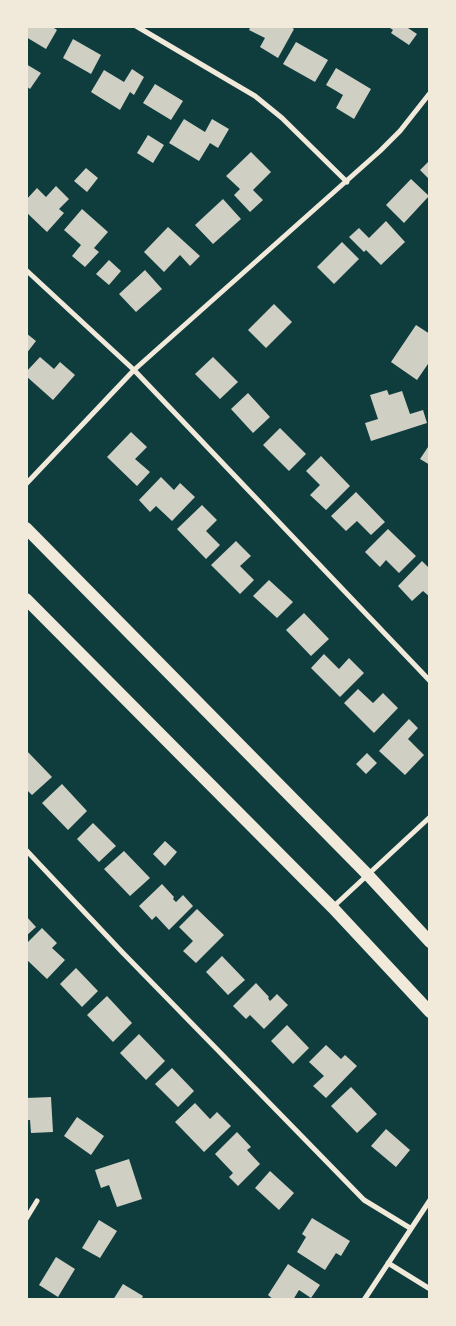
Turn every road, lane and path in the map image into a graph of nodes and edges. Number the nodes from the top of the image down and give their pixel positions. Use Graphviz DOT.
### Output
graph roads {
  1 [pos="136,26"];
  2 [pos="430,93"];
  3 [pos="346,182"];
  4 [pos="26,270"];
  5 [pos="134,370"];
  6 [pos="26,484"];
  7 [pos="26,528"];
  8 [pos="26,599"];
  9 [pos="430,681"];
  10 [pos="430,818"];
  11 [pos="26,850"];
  12 [pos="368,875"];
  13 [pos="333,908"];
  14 [pos="430,942"];
  15 [pos="430,1012"];
  16 [pos="430,1200"];
  17 [pos="37,1201"];
  18 [pos="26,1219"];
  19 [pos="410,1228"];
  20 [pos="388,1263"];
  21 [pos="430,1289"];
  22 [pos="364,1300"];
  1 -- 3 [label="street"];
  2 -- 3 [label="street"];
  3 -- 5 [label="street"];
  4 -- 5 [label="street"];
  5 -- 6 [label="street"];
  5 -- 9 [label="street"];
  7 -- 12 [label="main road"];
  8 -- 13 [label="main road"];
  10 -- 12 [label="street"];
  11 -- 19 [label="street"];
  12 -- 13 [label="street"];
  12 -- 14 [label="main road"];
  13 -- 15 [label="main road"];
  16 -- 19 [label="street"];
  17 -- 18 [label="street"];
  19 -- 20 [label="street"];
  20 -- 21 [label="street"];
  20 -- 22 [label="street"];
}
